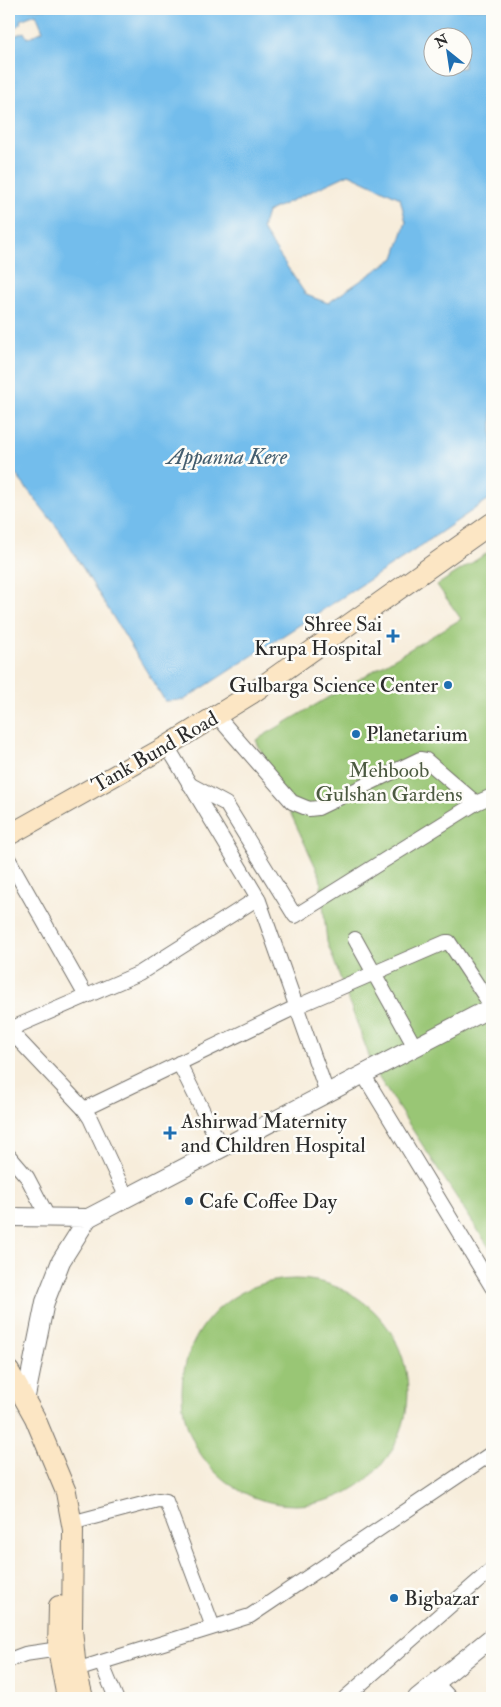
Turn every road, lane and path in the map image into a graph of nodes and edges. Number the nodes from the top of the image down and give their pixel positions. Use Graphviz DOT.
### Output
graph roads {
  1 [pos="492,523"];
  2 [pos="217,716"];
  3 [pos="167,746"];
  4 [pos="189,784"];
  5 [pos="492,796"];
  6 [pos="476,804"];
  7 [pos="10,832"];
  8 [pos="9,860"];
  9 [pos="258,898"];
  10 [pos="354,939"];
  11 [pos="375,973"];
  12 [pos="86,996"];
  13 [pos="298,1006"];
  14 [pos="492,1007"];
  15 [pos="10,1032"];
  16 [pos="415,1047"];
  17 [pos="179,1063"];
  18 [pos="362,1074"];
  19 [pos="327,1093"];
  20 [pos="84,1109"];
  21 [pos="222,1149"];
  22 [pos="9,1156"];
  23 [pos="127,1198"];
  24 [pos="48,1217"];
  25 [pos="9,1218"];
  26 [pos="88,1218"];
  27 [pos="492,1286"];
  28 [pos="9,1371"];
  29 [pos="17,1396"];
  30 [pos="492,1452"];
  31 [pos="71,1523"];
  32 [pos="492,1569"];
  33 [pos="212,1627"];
  34 [pos="492,1637"];
  35 [pos="66,1648"];
  36 [pos="9,1660"];
  37 [pos="101,1662"];
  38 [pos="76,1670"];
  39 [pos="435,1682"];
  40 [pos="67,1698"];
  41 [pos="83,1698"];
  42 [pos="116,1698"];
  43 [pos="345,1698"];
  44 [pos="417,1698"];
  45 [pos="450,1698"];
  1 -- 2 [label="main road, Tank Bund Road"];
  2 -- 3 [label="main road, Tank Bund Road"];
  2 -- 6 [label="street"];
  3 -- 4 [label="street"];
  3 -- 7 [label="main road, Tank Bund Road"];
  4 -- 6 [label="street"];
  4 -- 9 [label="street"];
  5 -- 6 [label="street"];
  8 -- 12 [label="street"];
  9 -- 12 [label="street"];
  9 -- 13 [label="street"];
  10 -- 11 [label="street"];
  11 -- 13 [label="street"];
  11 -- 14 [label="street"];
  11 -- 16 [label="street"];
  12 -- 15 [label="street"];
  13 -- 17 [label="street"];
  13 -- 19 [label="street"];
  14 -- 16 [label="street"];
  15 -- 20 [label="street"];
  16 -- 18 [label="street"];
  17 -- 20 [label="street"];
  17 -- 21 [label="street"];
  18 -- 19 [label="street"];
  18 -- 27 [label="street"];
  19 -- 21 [label="street"];
  20 -- 23 [label="street"];
  21 -- 23 [label="street"];
  22 -- 24 [label="street"];
  23 -- 26 [label="street"];
  24 -- 25 [label="street"];
  24 -- 26 [label="street"];
  26 -- 29 [label="street"];
  28 -- 29 [label="main road"];
  29 -- 31 [label="main road"];
  29 -- 35 [label="main road"];
  30 -- 33 [label="street"];
  31 -- 33 [label="street"];
  31 -- 35 [label="main road"];
  32 -- 43 [label="street"];
  33 -- 37 [label="street"];
  34 -- 39 [label="street"];
  35 -- 36 [label="street"];
  35 -- 38 [label="main road"];
  35 -- 40 [label="main road"];
  37 -- 38 [label="street"];
  37 -- 42 [label="street"];
  38 -- 41 [label="main road"];
  39 -- 44 [label="street"];
  39 -- 45 [label="street"];
}
